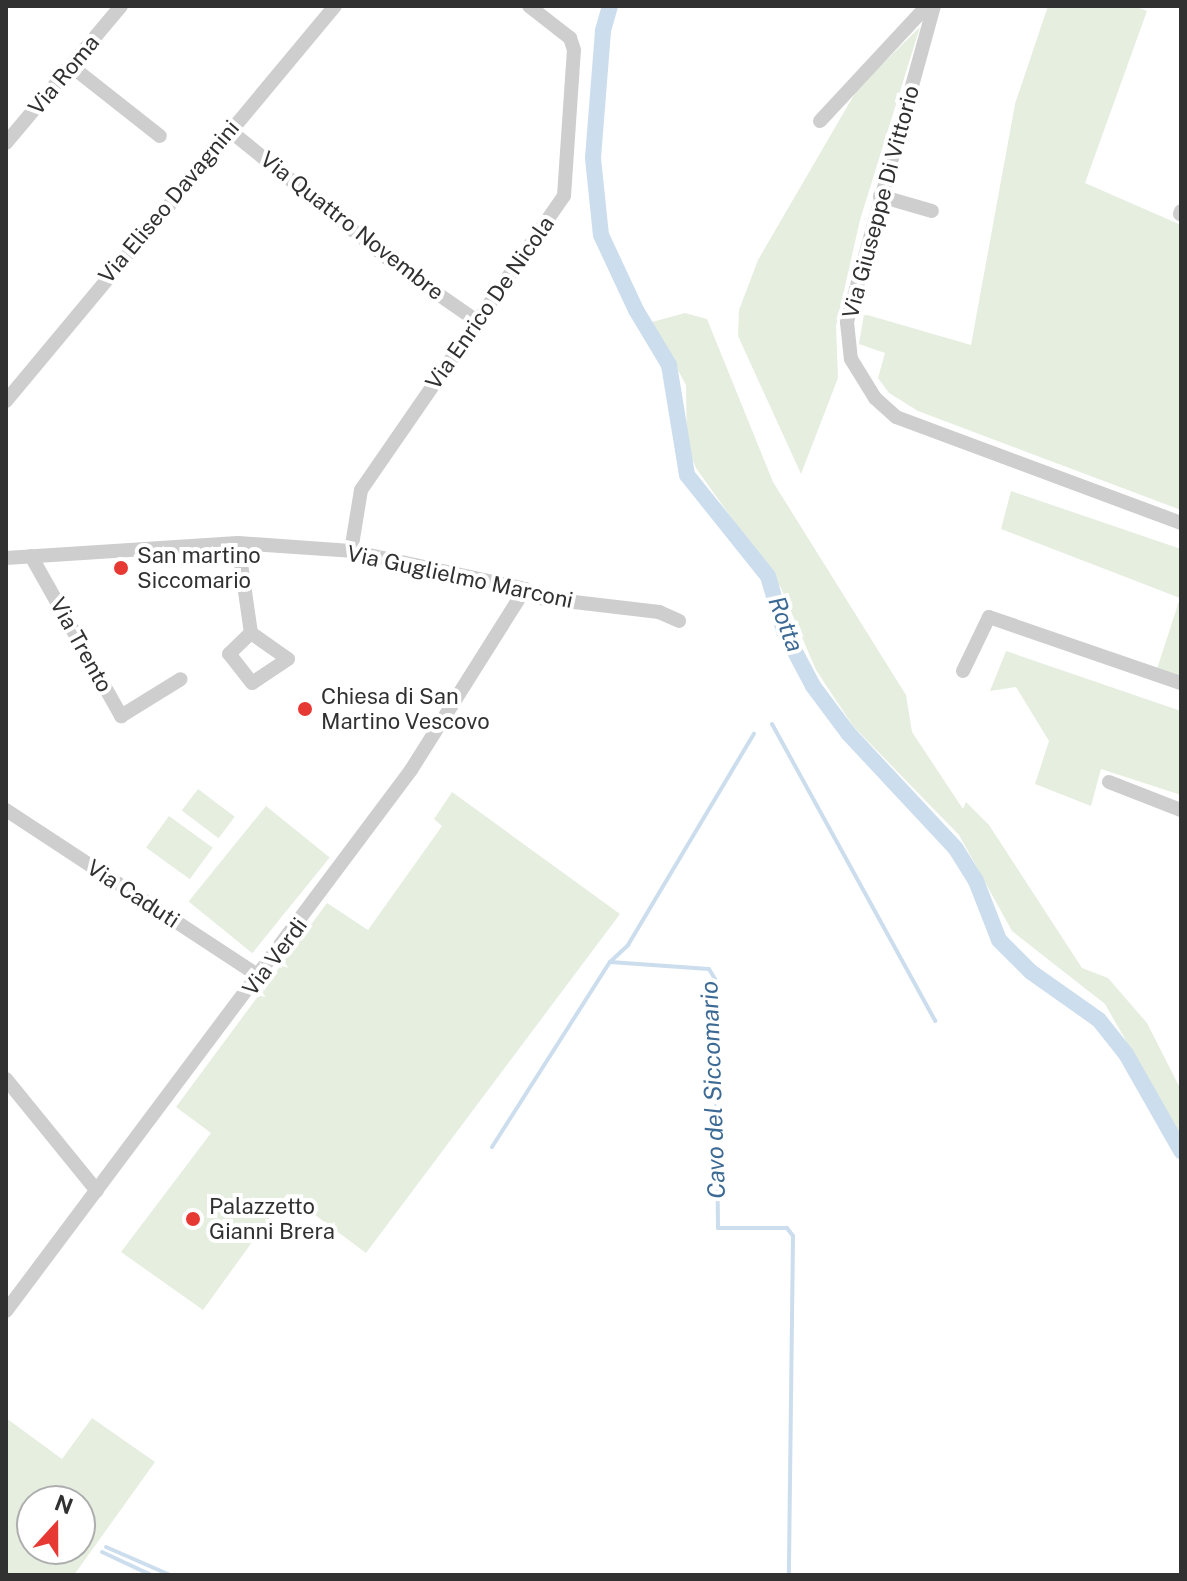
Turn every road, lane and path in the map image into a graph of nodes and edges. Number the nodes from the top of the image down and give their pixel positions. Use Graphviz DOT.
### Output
graph roads {
  1 [pos="121,6"];
  2 [pos="335,6"];
  3 [pos="529,6"];
  4 [pos="927,6"];
  5 [pos="934,6"];
  6 [pos="71,66"];
  7 [pos="820,121"];
  8 [pos="229,130"];
  9 [pos="160,136"];
  10 [pos="6,143"];
  11 [pos="880,196"];
  12 [pos="932,211"];
  13 [pos="477,321"];
  14 [pos="6,401"];
  15 [pos="1181,523"];
  16 [pos="238,543"];
  17 [pos="351,551"];
  18 [pos="31,556"];
  19 [pos="6,558"];
  20 [pos="525,589"];
  21 [pos="679,621"];
  22 [pos="251,633"];
  23 [pos="963,671"];
  24 [pos="181,679"];
  25 [pos="1181,683"];
  26 [pos="1109,782"];
  27 [pos="6,810"];
  28 [pos="1181,810"];
  29 [pos="260,977"];
  30 [pos="6,1079"];
  31 [pos="97,1191"];
  32 [pos="6,1311"];
  1 -- 6 [label="street, Via Roma"];
  2 -- 8 [label="street, Via Eliseo Davagnini"];
  3 -- 13 [label="street, Via Enrico De Nicola"];
  4 -- 7 [label="street"];
  5 -- 11 [label="street, Via Giuseppe Di Vittorio"];
  6 -- 9 [label="street"];
  6 -- 10 [label="street, Via Roma"];
  8 -- 13 [label="street, Via Quattro Novembre"];
  8 -- 14 [label="street, Via Eliseo Davagnini"];
  11 -- 12 [label="street"];
  11 -- 15 [label="street, Via Giuseppe Di Vittorio"];
  13 -- 17 [label="street, Via Enrico De Nicola"];
  16 -- 17 [label="street, Via Guglielmo Marconi"];
  16 -- 18 [label="street, Via Guglielmo Marconi"];
  16 -- 22 [label="street"];
  17 -- 20 [label="street, Via Guglielmo Marconi"];
  18 -- 19 [label="street, Via Guglielmo Marconi"];
  18 -- 24 [label="street, Via Trento"];
  20 -- 21 [label="street, Via Guglielmo Marconi"];
  20 -- 29 [label="street, Via Verdi"];
  23 -- 25 [label="street"];
  26 -- 28 [label="street"];
  27 -- 29 [label="street, Via Caduti"];
  29 -- 31 [label="street, Via Verdi"];
  30 -- 31 [label="street"];
  31 -- 32 [label="street, Via Verdi"];
}
